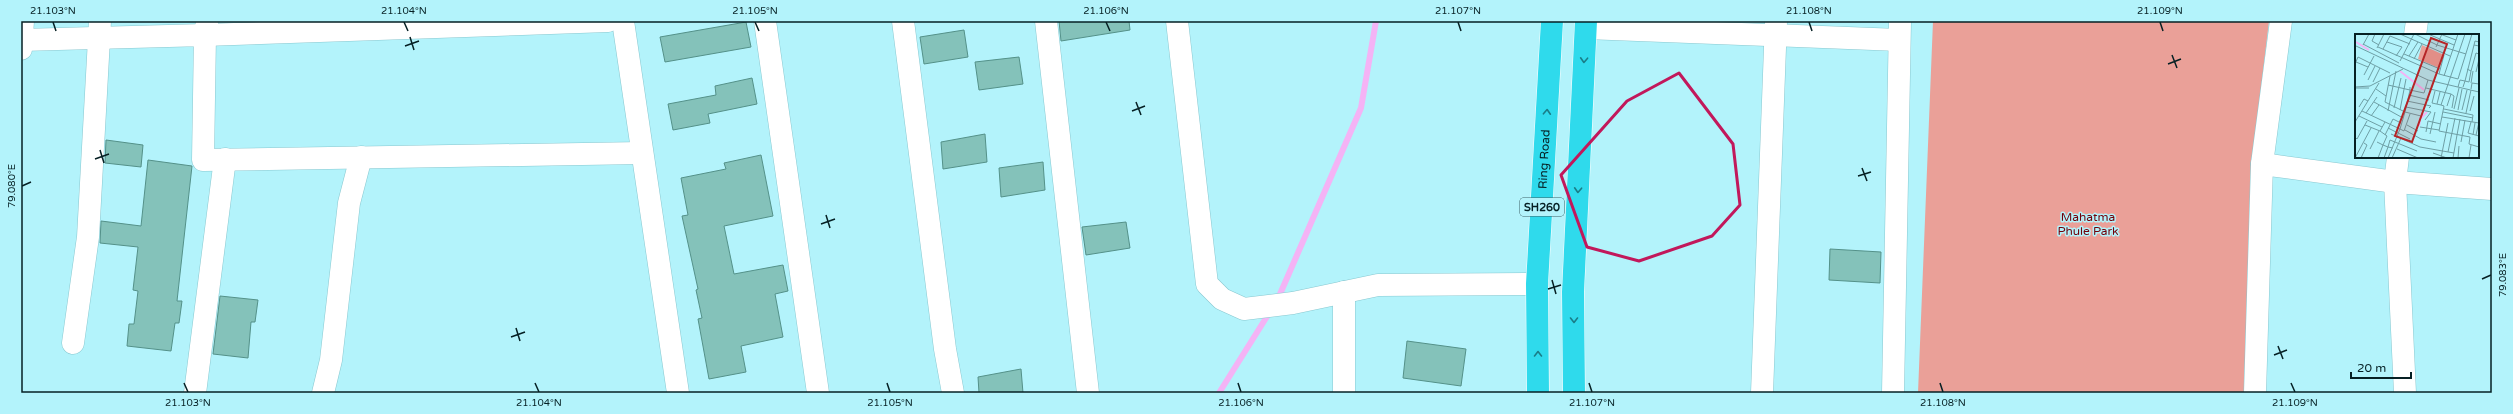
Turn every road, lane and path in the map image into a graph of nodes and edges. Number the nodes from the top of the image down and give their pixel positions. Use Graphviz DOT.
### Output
graph roads {
  1 [pos="608,21"];
  2 [pos="623,21"];
  3 [pos="766,21"];
  4 [pos="903,21"];
  5 [pos="1046,21"];
  6 [pos="1177,21"];
  7 [pos="1552,21"];
  8 [pos="2281,21"];
  9 [pos="2416,21"];
  10 [pos="486,23"];
  11 [pos="1586,24"];
  12 [pos="345,26"];
  13 [pos="206,28"];
  14 [pos="1775,28"];
  15 [pos="100,30"];
  16 [pos="1900,31"];
  17 [pos="2415,34"];
  18 [pos="22,38"];
  19 [pos="642,152"];
  20 [pos="361,157"];
  21 [pos="2398,158"];
  22 [pos="225,159"];
  23 [pos="2262,164"];
  24 [pos="2395,182"];
  25 [pos="2492,189"];
  26 [pos="1537,284"];
  27 [pos="1344,292"];
  28 [pos="73,343"];
  29 [pos="195,393"];
  30 [pos="322,393"];
  31 [pos="678,393"];
  32 [pos="818,393"];
  33 [pos="954,393"];
  34 [pos="1088,393"];
  35 [pos="1344,393"];
  36 [pos="1538,393"];
  37 [pos="1574,393"];
  38 [pos="1762,393"];
  39 [pos="1893,393"];
  40 [pos="2255,393"];
  41 [pos="2405,393"];
  1 -- 10 [label="street"];
  2 -- 19 [label="street"];
  3 -- 32 [label="street"];
  4 -- 33 [label="street"];
  5 -- 34 [label="street"];
  6 -- 27 [label="street"];
  26 -- 7 [label="highway, Ring Road / SH260, one-way"];
  8 -- 23 [label="street"];
  9 -- 17 [label="street"];
  10 -- 12 [label="street"];
  11 -- 14 [label="street"];
  11 -- 37 [label="highway, SH260, one-way"];
  12 -- 13 [label="street"];
  13 -- 15 [label="street"];
  13 -- 22 [label="street"];
  14 -- 16 [label="street"];
  14 -- 38 [label="street"];
  15 -- 18 [label="street"];
  15 -- 28 [label="street"];
  16 -- 39 [label="street"];
  19 -- 20 [label="street"];
  19 -- 31 [label="street"];
  20 -- 22 [label="street"];
  20 -- 30 [label="street"];
  21 -- 24 [label="street"];
  22 -- 29 [label="street"];
  23 -- 24 [label="street"];
  23 -- 40 [label="street"];
  24 -- 25 [label="street"];
  24 -- 41 [label="street"];
  26 -- 27 [label="street"];
  36 -- 26 [label="highway, Ring Road / SH260, one-way"];
  27 -- 35 [label="street"];
}
